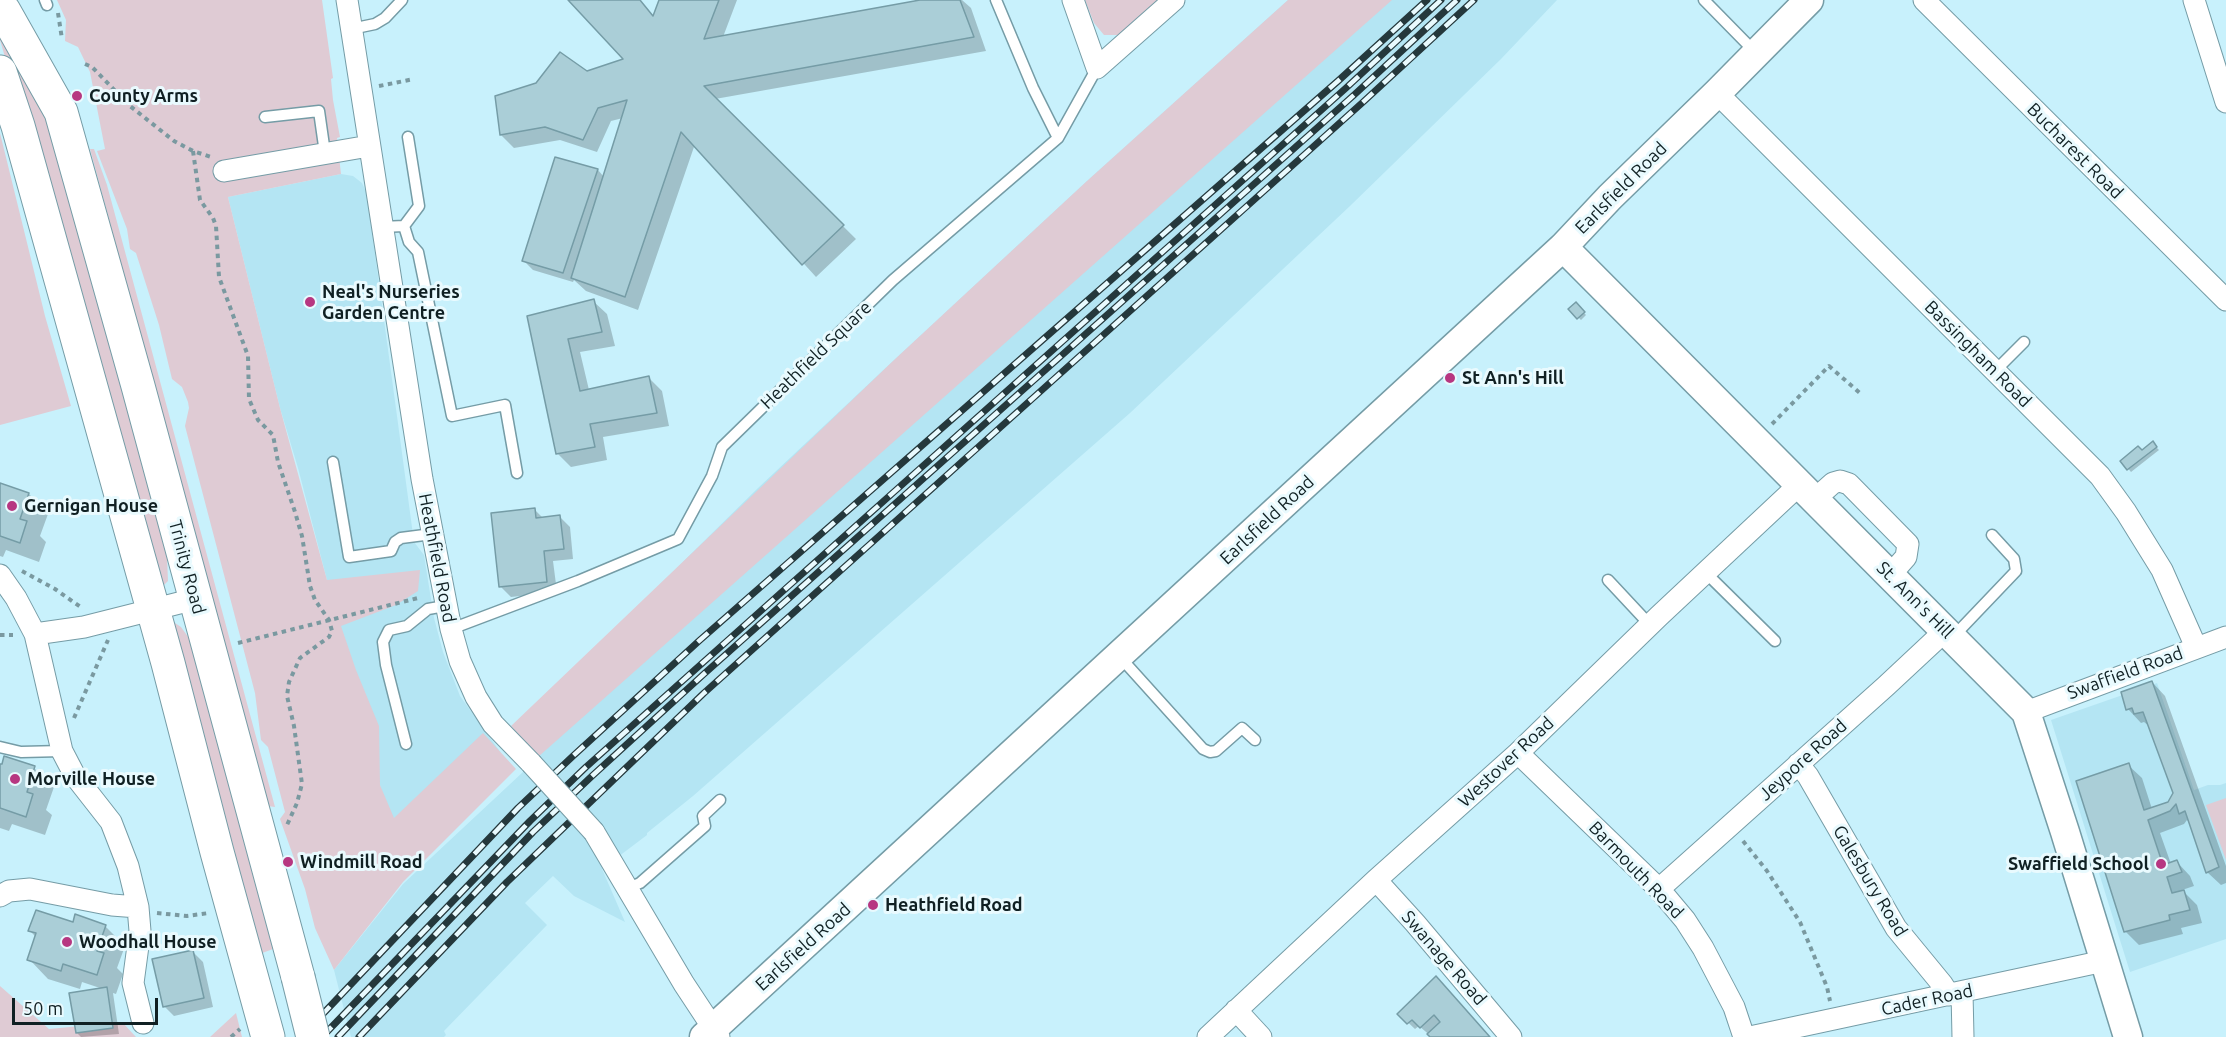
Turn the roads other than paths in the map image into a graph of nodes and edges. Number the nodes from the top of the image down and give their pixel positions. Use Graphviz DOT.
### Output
graph roads {
  1 [pos="347,0"];
  2 [pos="996,0"];
  3 [pos="1073,0"];
  4 [pos="1174,0"];
  5 [pos="1704,0"];
  6 [pos="1809,0"];
  7 [pos="1924,0"];
  8 [pos="2194,0"];
  9 [pos="397,2"];
  10 [pos="0,7"];
  11 [pos="351,28"];
  12 [pos="1756,53"];
  13 [pos="1097,68"];
  14 [pos="0,72"];
  15 [pos="1718,93"];
  16 [pos="2226,102"];
  17 [pos="265,117"];
  18 [pos="408,137"];
  19 [pos="1058,138"];
  20 [pos="369,146"];
  21 [pos="325,153"];
  22 [pos="224,171"];
  23 [pos="404,225"];
  24 [pos="382,227"];
  25 [pos="1563,247"];
  26 [pos="2226,300"];
  27 [pos="2024,342"];
  28 [pos="1995,371"];
  29 [pos="333,462"];
  30 [pos="517,473"];
  31 [pos="1808,491"];
  32 [pos="432,534"];
  33 [pos="1992,535"];
  34 [pos="1706,573"];
  35 [pos="2,576"];
  36 [pos="1608,580"];
  37 [pos="195,599"];
  38 [pos="444,599"];
  39 [pos="153,610"];
  40 [pos="1650,625"];
  41 [pos="451,629"];
  42 [pos="35,634"];
  43 [pos="1949,634"];
  44 [pos="2226,637"];
  45 [pos="1775,641"];
  46 [pos="2196,647"];
  47 [pos="1120,657"];
  48 [pos="2026,712"];
  49 [pos="1255,740"];
  50 [pos="60,742"];
  51 [pos="406,744"];
  52 [pos="0,747"];
  53 [pos="1518,753"];
  54 [pos="1798,764"];
  55 [pos="720,801"];
  56 [pos="1376,880"];
  57 [pos="628,888"];
  58 [pos="1659,889"];
  59 [pos="0,896"];
  60 [pos="138,909"];
  61 [pos="2104,961"];
  62 [pos="1955,994"];
  63 [pos="1236,1010"];
  64 [pos="143,1023"];
  65 [pos="256,1024"];
  66 [pos="712,1034"];
  67 [pos="313,1037"];
  68 [pos="1208,1037"];
  69 [pos="1262,1037"];
  70 [pos="1511,1037"];
  71 [pos="1744,1037"];
  72 [pos="1750,1037"];
  73 [pos="1964,1037"];
  74 [pos="2128,1037"];
  1 -- 11 [label="street, Heathfield Road"];
  2 -- 19 [label="lane"];
  3 -- 13 [label="street"];
  4 -- 13 [label="street"];
  5 -- 12 [label="lane"];
  6 -- 12 [label="main road, Earlsfield Road"];
  7 -- 26 [label="street, Bucharest Road"];
  8 -- 16 [label="street"];
  9 -- 11 [label="lane"];
  10 -- 37 [label="highway, Trinity Road"];
  11 -- 20 [label="street, Heathfield Road"];
  12 -- 15 [label="main road, Earlsfield Road"];
  13 -- 19 [label="lane, Heathfield Square"];
  14 -- 39 [label="highway"];
  15 -- 25 [label="main road, Earlsfield Road"];
  15 -- 28 [label="street, Bassingham Road"];
  17 -- 21 [label="lane"];
  18 -- 23 [label="lane"];
  19 -- 41 [label="lane, Heathfield Square"];
  20 -- 21 [label="street"];
  20 -- 24 [label="street, Heathfield Road"];
  21 -- 22 [label="street"];
  23 -- 24 [label="lane"];
  23 -- 30 [label="lane"];
  24 -- 32 [label="street, Heathfield Road"];
  25 -- 31 [label="main road, St. Ann's Hill"];
  25 -- 47 [label="main road, Earlsfield Road"];
  27 -- 28 [label="lane"];
  28 -- 46 [label="street, Bassingham Road"];
  29 -- 32 [label="lane"];
  31 -- 34 [label="street, Westover Road"];
  31 -- 43 [label="main road, St. Ann's Hill"];
  32 -- 38 [label="street, Heathfield Road"];
  33 -- 43 [label="lane"];
  34 -- 40 [label="street, Westover Road"];
  34 -- 45 [label="lane"];
  35 -- 42 [label="street"];
  36 -- 40 [label="lane"];
  37 -- 39 [label="street"];
  37 -- 67 [label="highway, Trinity Road, bridge"];
  38 -- 41 [label="street, Heathfield Road"];
  38 -- 51 [label="lane"];
  39 -- 42 [label="street"];
  39 -- 65 [label="highway"];
  40 -- 53 [label="street, Westover Road"];
  41 -- 57 [label="street, Heathfield Road, bridge"];
  42 -- 50 [label="street"];
  43 -- 48 [label="main road, St. Ann's Hill"];
  43 -- 54 [label="street, Jeypore Road"];
  44 -- 46 [label="street, Swaffield Road"];
  46 -- 48 [label="street, Swaffield Road"];
  47 -- 49 [label="lane"];
  47 -- 66 [label="main road, Earlsfield Road"];
  48 -- 61 [label="main road, St. Ann's Hill"];
  50 -- 52 [label="lane"];
  50 -- 60 [label="street"];
  53 -- 56 [label="street, Westover Road"];
  53 -- 58 [label="street, Barmouth Road"];
  54 -- 58 [label="street, Jeypore Road"];
  54 -- 62 [label="street, Galesbury Road"];
  55 -- 57 [label="lane"];
  56 -- 63 [label="street, Westover Road"];
  56 -- 70 [label="street, Swanage Road"];
  57 -- 66 [label="street, Heathfield Road"];
  58 -- 71 [label="street, Barmouth Road"];
  59 -- 60 [label="street"];
  60 -- 64 [label="street"];
  61 -- 62 [label="street, Cader Road"];
  61 -- 74 [label="main road, St. Ann's Hill"];
  62 -- 72 [label="street, Cader Road"];
  62 -- 73 [label="street"];
  63 -- 68 [label="street, Westover Road"];
  63 -- 69 [label="street"];
}
